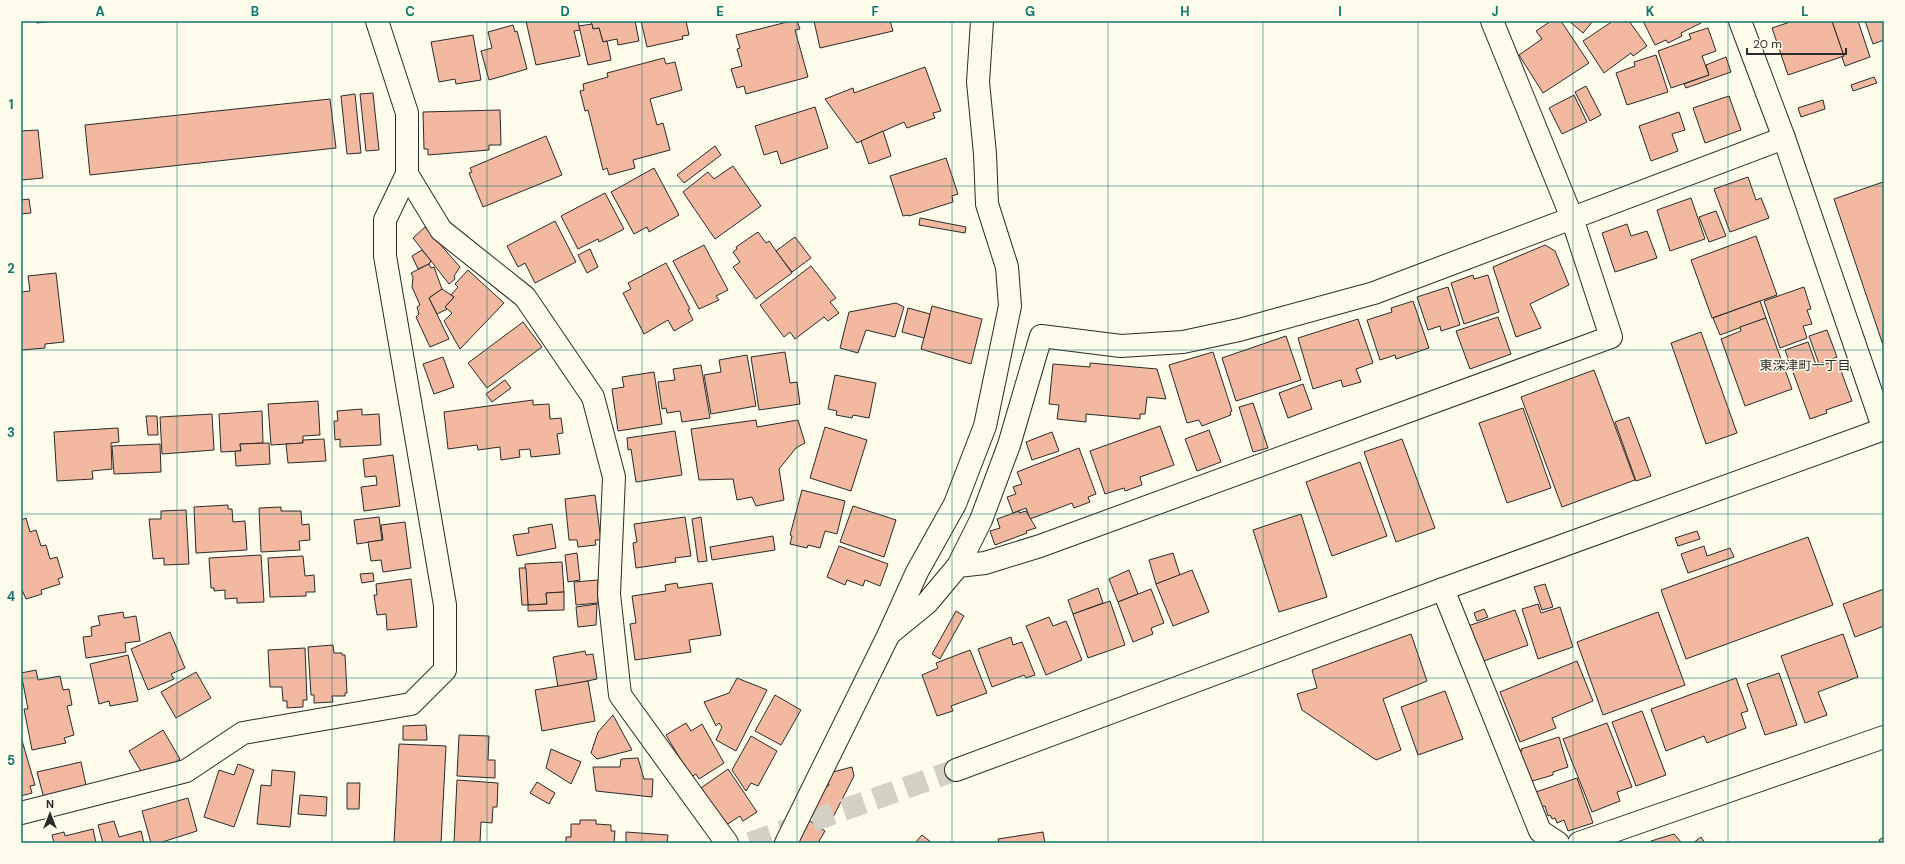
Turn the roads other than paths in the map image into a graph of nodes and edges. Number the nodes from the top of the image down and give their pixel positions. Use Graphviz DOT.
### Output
graph roads {
  1 [pos="377,21"];
  2 [pos="982,21"];
  3 [pos="1492,21"];
  4 [pos="1740,21"];
  5 [pos="1784,138"];
  6 [pos="407,174"];
  7 [pos="1572,218"];
  8 [pos="1884,429"];
  9 [pos="958,566"];
  10 [pos="1443,589"];
  11 [pos="888,634"];
  12 [pos="1884,737"];
  13 [pos="956,770"];
  14 [pos="21,813"];
  15 [pos="727,843"];
  16 [pos="786,843"];
  17 [pos="1558,843"];
  18 [pos="1579,843"];
  1 -- 6 [label="street"];
  2 -- 11 [label="street"];
  3 -- 7 [label="street"];
  4 -- 5 [label="street"];
  5 -- 7 [label="street"];
  5 -- 8 [label="street"];
  6 -- 14 [label="street"];
  6 -- 15 [label="street"];
  7 -- 9 [label="street"];
  7 -- 9 [label="street"];
  8 -- 10 [label="street"];
  9 -- 11 [label="street"];
  10 -- 13 [label="street"];
  10 -- 17 [label="street"];
  11 -- 16 [label="street"];
  12 -- 18 [label="street"];
}
